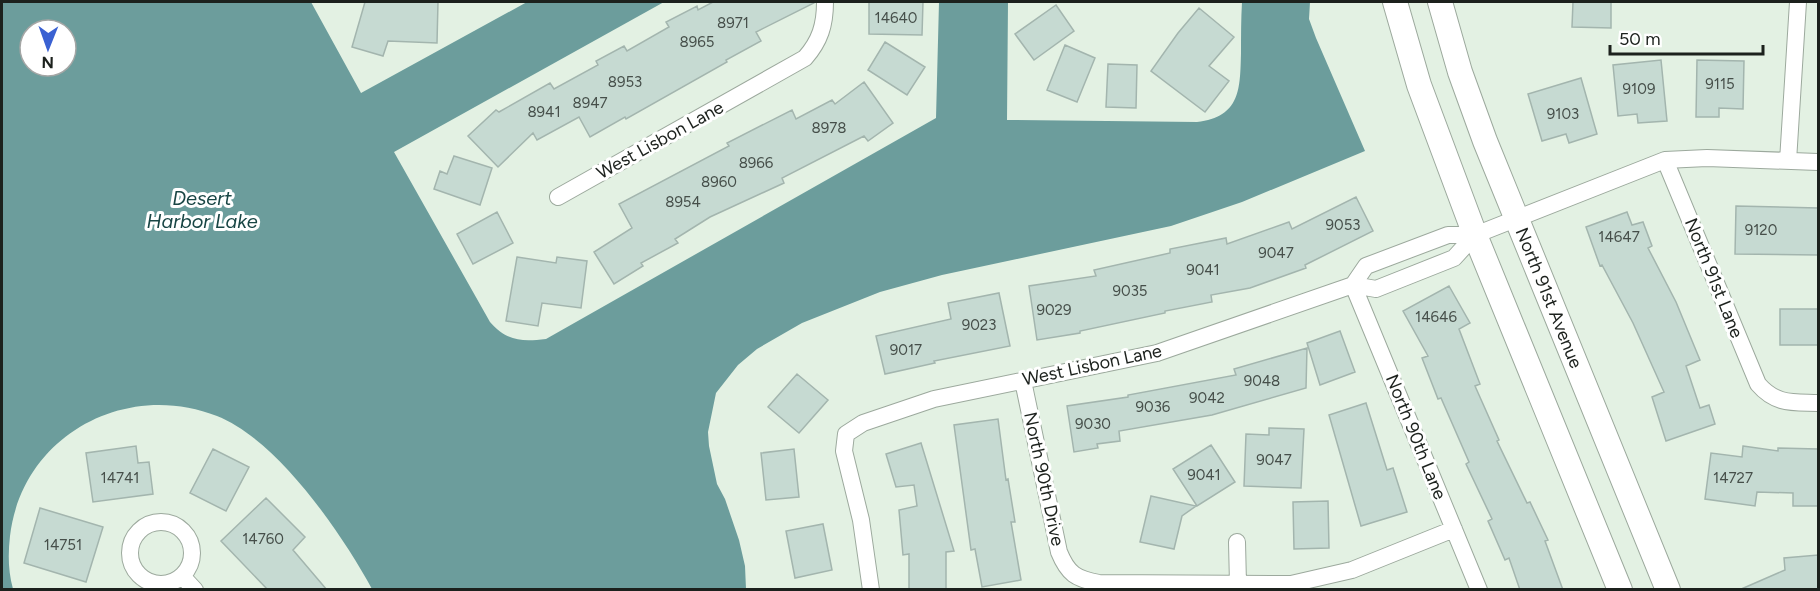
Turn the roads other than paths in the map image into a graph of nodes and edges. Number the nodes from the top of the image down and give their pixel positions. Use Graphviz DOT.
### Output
graph roads {
  1 [pos="825,2"];
  2 [pos="1395,2"];
  3 [pos="1440,2"];
  4 [pos="1798,2"];
  5 [pos="1665,160"];
  6 [pos="1788,161"];
  7 [pos="1818,162"];
  8 [pos="558,198"];
  9 [pos="1516,219"];
  10 [pos="1475,235"];
  11 [pos="1353,285"];
  12 [pos="1023,381"];
  13 [pos="1818,403"];
  14 [pos="1454,530"];
  15 [pos="1238,542"];
  16 [pos="182,576"];
  17 [pos="1238,584"];
  18 [pos="195,590"];
  19 [pos="871,590"];
  20 [pos="1479,590"];
  21 [pos="1620,590"];
  22 [pos="1668,590"];
  1 -- 8 [label="street, West Lisbon Lane"];
  2 -- 10 [label="main road"];
  3 -- 9 [label="main road, North 91st Avenue"];
  4 -- 6 [label="street"];
  5 -- 6 [label="street, West Lisbon Lane"];
  5 -- 9 [label="street, West Lisbon Lane"];
  5 -- 13 [label="street, North 91st Lane"];
  6 -- 7 [label="street, West Lisbon Lane"];
  9 -- 10 [label="street, West Lisbon Lane"];
  9 -- 22 [label="main road, North 91st Avenue"];
  10 -- 11 [label="street, West Lisbon Lane"];
  10 -- 11 [label="street, West Lisbon Lane"];
  10 -- 21 [label="main road"];
  11 -- 12 [label="street, West Lisbon Lane"];
  11 -- 14 [label="street, North 90th Lane"];
  12 -- 17 [label="street, North 90th Drive"];
  12 -- 19 [label="street, West Lisbon Lane"];
  14 -- 17 [label="street"];
  14 -- 20 [label="street, North 90th Lane"];
  15 -- 17 [label="street"];
  16 -- 18 [label="street"];
}
